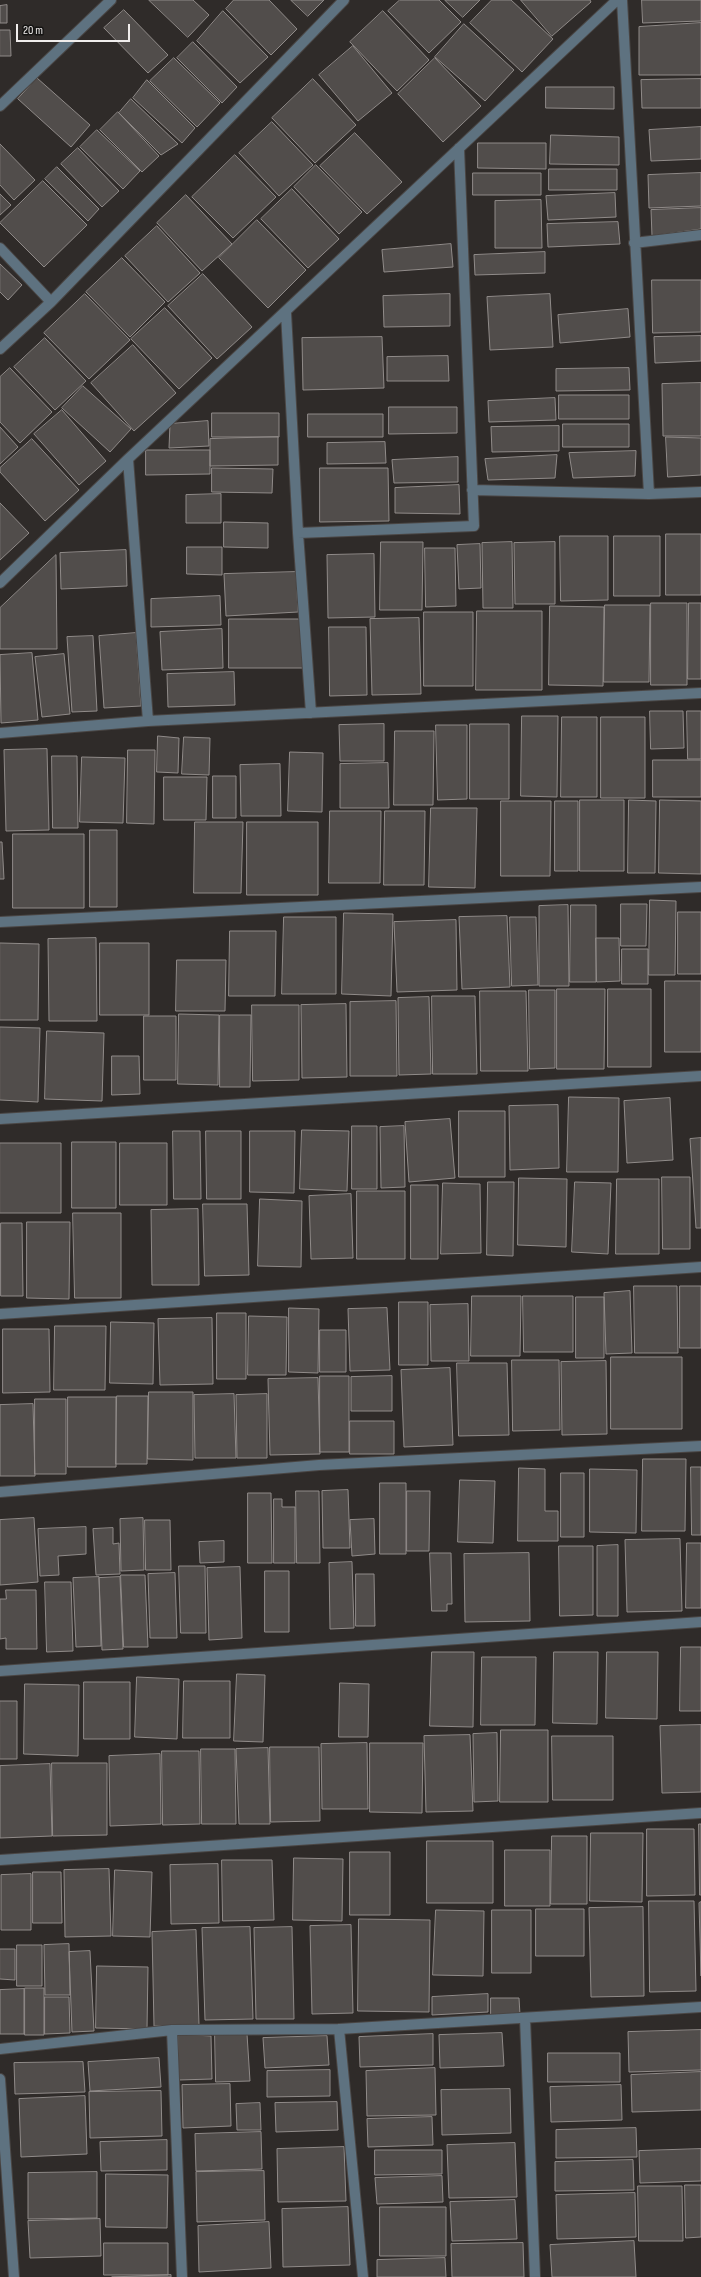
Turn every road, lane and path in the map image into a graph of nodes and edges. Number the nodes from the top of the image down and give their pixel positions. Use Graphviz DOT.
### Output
graph roads {
  1 [pos="111,0"];
  2 [pos="344,0"];
  3 [pos="617,0"];
  4 [pos="622,0"];
  5 [pos="0,106"];
  6 [pos="459,148"];
  7 [pos="701,235"];
  8 [pos="634,243"];
  9 [pos="0,248"];
  10 [pos="51,302"];
  11 [pos="286,313"];
  12 [pos="0,349"];
  13 [pos="128,459"];
  14 [pos="472,490"];
  15 [pos="701,492"];
  16 [pos="649,494"];
  17 [pos="298,533"];
  18 [pos="0,583"];
  19 [pos="701,693"];
  20 [pos="311,713"];
  21 [pos="148,721"];
  22 [pos="0,733"];
  23 [pos="701,887"];
  24 [pos="0,922"];
  25 [pos="701,1076"];
  26 [pos="0,1119"];
  27 [pos="701,1267"];
  28 [pos="0,1314"];
  29 [pos="701,1446"];
  30 [pos="0,1492"];
  31 [pos="701,1622"];
  32 [pos="0,1671"];
  33 [pos="701,1813"];
  34 [pos="0,1860"];
  35 [pos="701,2007"];
  36 [pos="525,2018"];
  37 [pos="339,2029"];
  38 [pos="172,2030"];
  39 [pos="0,2049"];
  40 [pos="0,2079"];
  41 [pos="14,2277"];
  42 [pos="182,2277"];
  43 [pos="363,2277"];
  44 [pos="535,2277"];
  1 -- 5 [label="street"];
  2 -- 10 [label="street"];
  3 -- 6 [label="street"];
  4 -- 8 [label="street"];
  6 -- 11 [label="street"];
  6 -- 14 [label="street"];
  7 -- 8 [label="street"];
  8 -- 16 [label="street"];
  9 -- 10 [label="street"];
  10 -- 12 [label="street"];
  11 -- 13 [label="street"];
  11 -- 17 [label="street"];
  13 -- 18 [label="street"];
  13 -- 21 [label="street"];
  14 -- 16 [label="street"];
  14 -- 17 [label="street"];
  15 -- 16 [label="street"];
  17 -- 20 [label="street"];
  19 -- 20 [label="street"];
  20 -- 21 [label="street"];
  21 -- 22 [label="street"];
  23 -- 24 [label="street"];
  25 -- 26 [label="street"];
  27 -- 28 [label="street"];
  29 -- 30 [label="street"];
  31 -- 32 [label="street"];
  33 -- 34 [label="street"];
  35 -- 36 [label="street"];
  36 -- 37 [label="street"];
  36 -- 44 [label="street"];
  37 -- 38 [label="street"];
  37 -- 43 [label="street"];
  38 -- 39 [label="street"];
  38 -- 42 [label="street"];
  40 -- 41 [label="street"];
}
